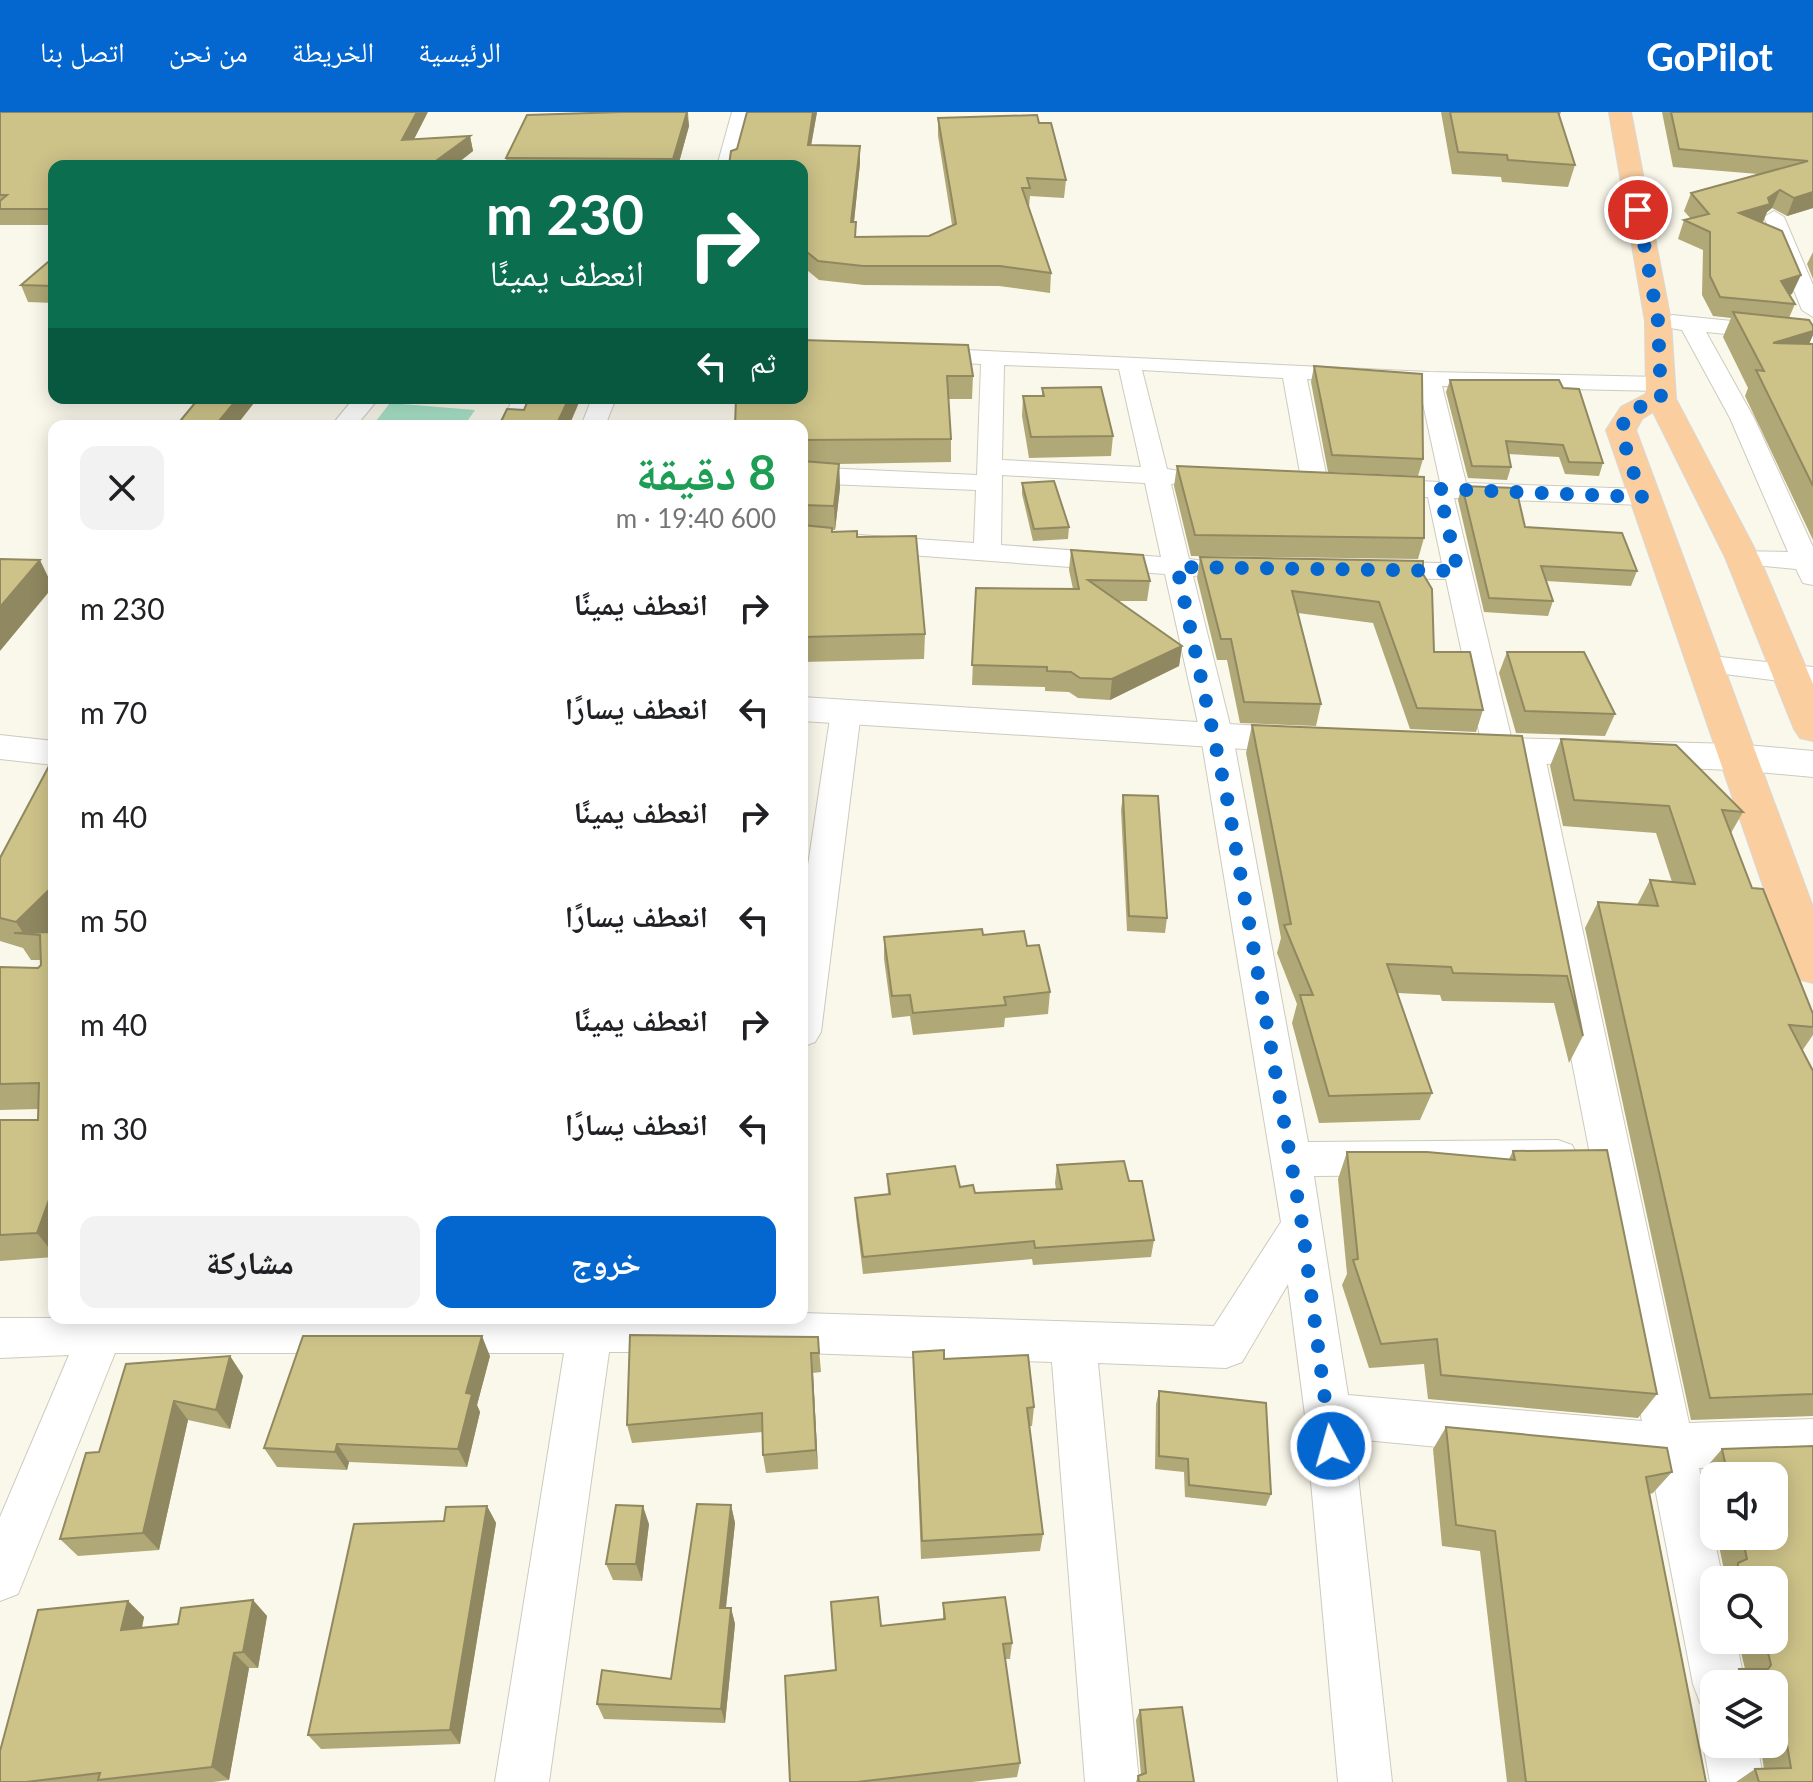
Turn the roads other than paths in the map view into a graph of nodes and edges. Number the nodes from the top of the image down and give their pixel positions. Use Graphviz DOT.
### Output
graph roads {
  1 [pos="741,112"];
  2 [pos="1620,112"];
  3 [pos="728,160"];
  4 [pos="1774,217"];
  5 [pos="1813,310"];
  6 [pos="1658,321"];
  7 [pos="1690,324"];
  8 [pos="1813,336"];
  9 [pos="902,354"];
  10 [pos="993,357"];
  11 [pos="1129,362"];
  12 [pos="1294,372"];
  13 [pos="1429,379"];
  14 [pos="1660,391"];
  15 [pos="362,404"];
  16 [pos="348,420"];
  17 [pos="808,475"];
  18 [pos="990,475"];
  19 [pos="1156,476"];
  20 [pos="1204,479"];
  21 [pos="1284,482"];
  22 [pos="1315,484"];
  23 [pos="1447,490"];
  24 [pos="1707,490"];
  25 [pos="1641,492"];
  26 [pos="808,539"];
  27 [pos="987,553"];
  28 [pos="1742,557"];
  29 [pos="1177,567"];
  30 [pos="1811,567"];
  31 [pos="1224,568"];
  32 [pos="1349,569"];
  33 [pos="1458,571"];
  34 [pos="1702,664"];
  35 [pos="1801,675"];
  36 [pos="808,709"];
  37 [pos="846,712"];
  38 [pos="1813,729"];
  39 [pos="1217,737"];
  40 [pos="1342,743"];
  41 [pos="0,747"];
  42 [pos="1437,748"];
  43 [pos="1514,751"];
  44 [pos="1735,757"];
  45 [pos="1813,764"];
  46 [pos="48,766"];
  47 [pos="808,961"];
  48 [pos="1813,967"];
  49 [pos="1611,1157"];
  50 [pos="1290,1159"];
  51 [pos="1302,1224"];
  52 [pos="527,1325"];
  53 [pos="778,1325"];
  54 [pos="104,1326"];
  55 [pos="590,1332"];
  56 [pos="0,1338"];
  57 [pos="1073,1341"];
  58 [pos="1328,1415"];
  59 [pos="1813,1442"];
  60 [pos="1672,1446"];
  61 [pos="0,1576"];
  62 [pos="1716,1670"];
  63 [pos="1733,1758"];
  64 [pos="522,1782"];
  65 [pos="1112,1782"];
  66 [pos="1365,1782"];
  67 [pos="1737,1782"];
  1 -- 3 [label="street"];
  2 -- 6 [label="main road"];
  4 -- 5 [label="street"];
  6 -- 7 [label="street"];
  6 -- 14 [label="main road"];
  7 -- 8 [label="street"];
  7 -- 30 [label="street"];
  9 -- 10 [label="street"];
  10 -- 11 [label="street"];
  10 -- 18 [label="street"];
  11 -- 12 [label="street"];
  11 -- 19 [label="street"];
  12 -- 13 [label="street"];
  12 -- 22 [label="street"];
  13 -- 14 [label="street"];
  13 -- 23 [label="street"];
  14 -- 24 [label="main road"];
  14 -- 25 [label="main road"];
  15 -- 16 [label="street"];
  17 -- 18 [label="street"];
  18 -- 19 [label="street"];
  18 -- 27 [label="street"];
  19 -- 20 [label="street"];
  19 -- 29 [label="street"];
  21 -- 22 [label="street"];
  22 -- 23 [label="street"];
  23 -- 25 [label="street"];
  23 -- 33 [label="street"];
  24 -- 25 [label="main road"];
  24 -- 28 [label="main road"];
  25 -- 34 [label="main road"];
  26 -- 27 [label="street"];
  27 -- 29 [label="street"];
  28 -- 30 [label="street"];
  28 -- 35 [label="main road"];
  29 -- 31 [label="street"];
  29 -- 39 [label="street"];
  32 -- 33 [label="street"];
  33 -- 43 [label="street"];
  34 -- 35 [label="street"];
  34 -- 44 [label="main road"];
  35 -- 38 [label="main road"];
  36 -- 37 [label="street"];
  37 -- 39 [label="street"];
  37 -- 47 [label="street"];
  39 -- 40 [label="street"];
  39 -- 50 [label="street"];
  41 -- 46 [label="street"];
  42 -- 43 [label="street"];
  43 -- 44 [label="street"];
  43 -- 49 [label="street"];
  44 -- 45 [label="street"];
  44 -- 48 [label="main road"];
  49 -- 50 [label="street"];
  49 -- 60 [label="street"];
  50 -- 51 [label="street"];
  51 -- 57 [label="street"];
  51 -- 58 [label="street"];
  52 -- 54 [label="street"];
  52 -- 55 [label="street"];
  53 -- 55 [label="street"];
  53 -- 57 [label="street"];
  54 -- 56 [label="street"];
  54 -- 61 [label="street"];
  55 -- 64 [label="street"];
  57 -- 65 [label="street"];
  58 -- 60 [label="street"];
  58 -- 66 [label="street"];
  59 -- 60 [label="street"];
  60 -- 62 [label="street"];
  63 -- 67 [label="street"];
}
